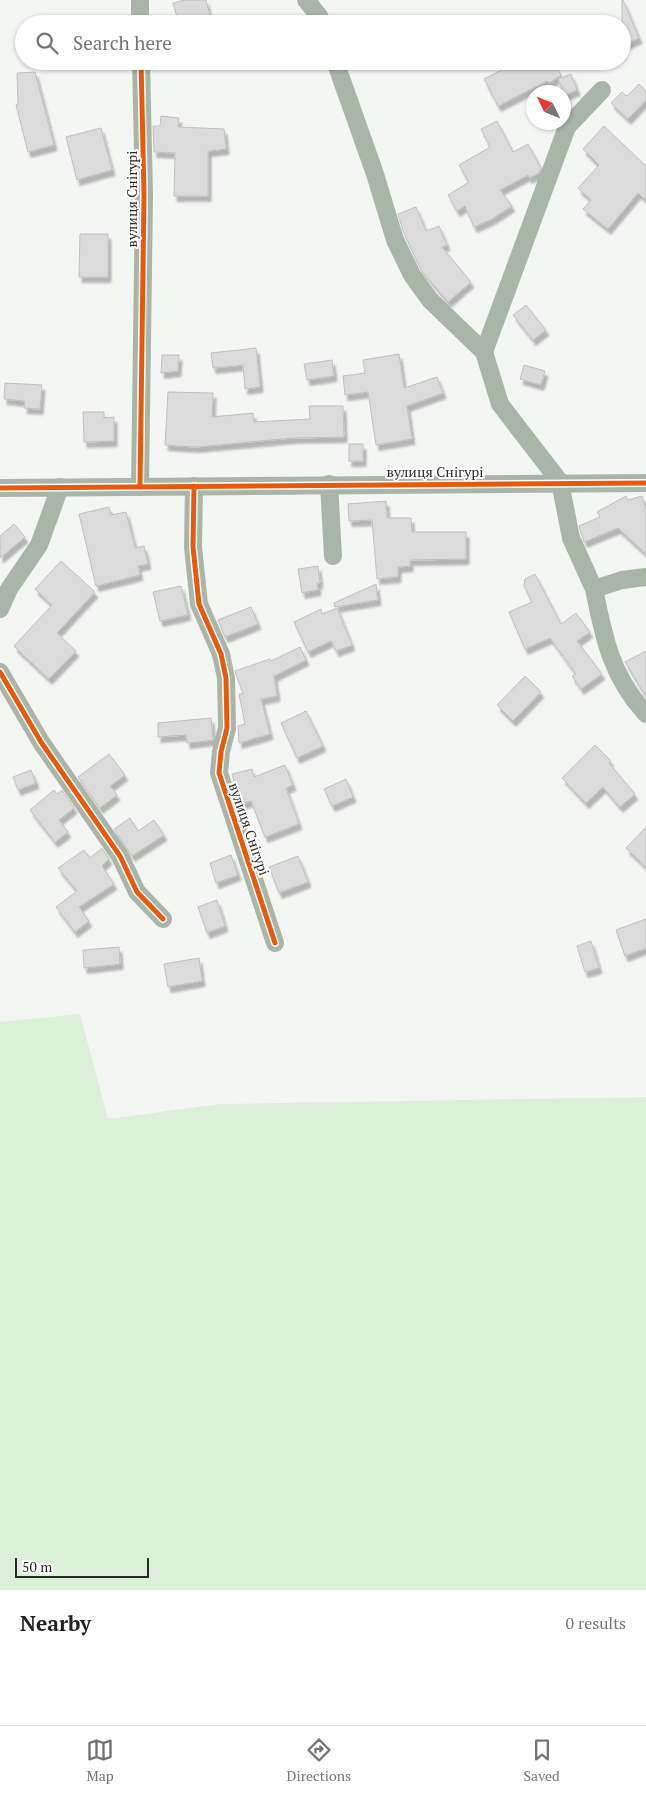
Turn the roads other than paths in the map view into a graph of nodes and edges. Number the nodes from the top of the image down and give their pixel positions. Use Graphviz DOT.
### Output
graph roads {
  1 [pos="140,0"];
  2 [pos="306,0"];
  3 [pos="140,15"];
  4 [pos="318,15"];
  5 [pos="140,70"];
  6 [pos="338,70"];
  7 [pos="602,90"];
  8 [pos="484,352"];
  9 [pos="560,482"];
  10 [pos="646,483"];
  11 [pos="329,484"];
  12 [pos="194,486"];
  13 [pos="60,487"];
  14 [pos="140,487"];
  15 [pos="0,488"];
  16 [pos="333,556"];
  17 [pos="646,577"];
  18 [pos="594,589"];
  19 [pos="0,610"];
  20 [pos="0,672"];
  21 [pos="646,714"];
  22 [pos="163,919"];
  23 [pos="275,943"];
  1 -- 3 [label="street"];
  2 -- 4 [label="street"];
  5 -- 14 [label="street, вулиця Снігурі"];
  6 -- 8 [label="street"];
  7 -- 8 [label="street"];
  8 -- 9 [label="street"];
  9 -- 10 [label="street, вулиця Снігурі"];
  9 -- 11 [label="street, вулиця Снігурі"];
  9 -- 18 [label="street"];
  11 -- 12 [label="street, вулиця Снігурі"];
  11 -- 16 [label="street"];
  12 -- 14 [label="street, вулиця Снігурі"];
  12 -- 23 [label="street, вулиця Снігурі"];
  13 -- 14 [label="street, вулиця Снігурі"];
  13 -- 15 [label="street, вулиця Снігурі"];
  13 -- 19 [label="street"];
  17 -- 18 [label="street"];
  18 -- 21 [label="street"];
  20 -- 22 [label="street"];
}
